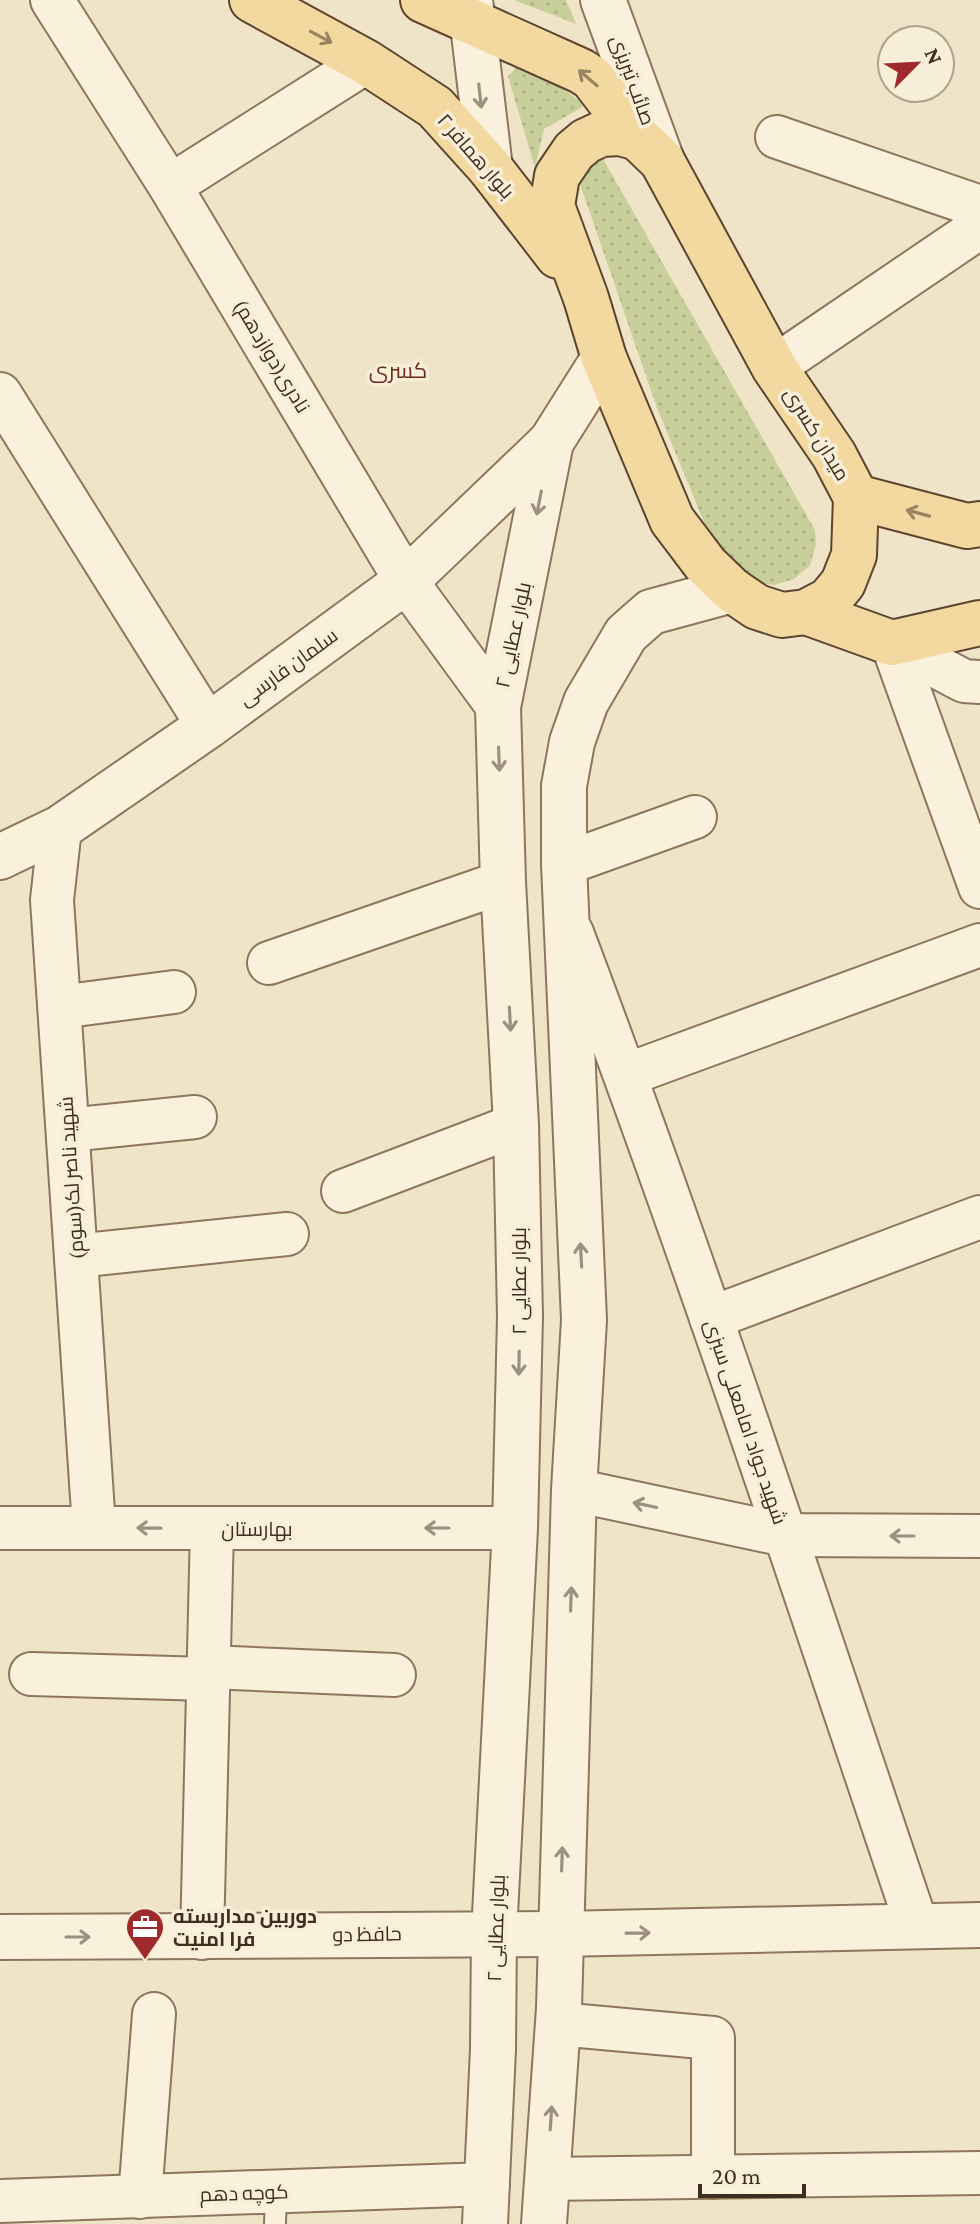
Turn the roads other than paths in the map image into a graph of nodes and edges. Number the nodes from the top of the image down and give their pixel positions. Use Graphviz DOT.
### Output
graph roads {
  1 [pos="52,0"];
  2 [pos="252,0"];
  3 [pos="423,0"];
  4 [pos="603,0"];
  5 [pos="471,12"];
  6 [pos="366,62"];
  7 [pos="777,137"];
  8 [pos="650,149"];
  9 [pos="490,168"];
  10 [pos="170,186"];
  11 [pos="980,207"];
  12 [pos="980,227"];
  13 [pos="586,298"];
  14 [pos="604,358"];
  15 [pos="774,367"];
  16 [pos="0,394"];
  17 [pos="551,442"];
  18 [pos="856,497"];
  19 [pos="980,524"];
  20 [pos="406,581"];
  21 [pos="732,590"];
  22 [pos="806,612"];
  23 [pos="980,623"];
  24 [pos="892,643"];
  25 [pos="980,682"];
  26 [pos="498,707"];
  27 [pos="208,726"];
  28 [pos="695,817"];
  29 [pos="60,828"];
  30 [pos="4,848"];
  31 [pos="564,864"];
  32 [pos="503,882"];
  33 [pos="980,887"];
  34 [pos="567,920"];
  35 [pos="980,945"];
  36 [pos="269,963"];
  37 [pos="174,992"];
  38 [pos="60,1007"];
  39 [pos="626,1075"];
  40 [pos="195,1117"];
  41 [pos="516,1125"];
  42 [pos="68,1130"];
  43 [pos="343,1191"];
  44 [pos="980,1217"];
  45 [pos="287,1234"];
  46 [pos="76,1256"];
  47 [pos="520,1317"];
  48 [pos="711,1318"];
  49 [pos="584,1320"];
  50 [pos="574,1490"];
  51 [pos="94,1527"];
  52 [pos="0,1528"];
  53 [pos="515,1528"];
  54 [pos="212,1529"];
  55 [pos="785,1535"];
  56 [pos="980,1536"];
  57 [pos="208,1673"];
  58 [pos="31,1674"];
  59 [pos="394,1675"];
  60 [pos="980,1925"];
  61 [pos="917,1926"];
  62 [pos="415,1933"];
  63 [pos="494,1934"];
  64 [pos="560,1934"];
  65 [pos="0,1937"];
  66 [pos="202,1938"];
  67 [pos="154,2014"];
  68 [pos="493,2036"];
  69 [pos="556,2043"];
  70 [pos="980,2173"];
  71 [pos="713,2177"];
  72 [pos="547,2179"];
  73 [pos="140,2197"];
  74 [pos="486,2204"];
  75 [pos="276,2208"];
  76 [pos="12,2209"];
  77 [pos="544,2224"];
  1 -- 10 [label="street, نادری(دوازدهم)"];
  2 -- 6 [label="main road, بلوار همافر ۲, one-way"];
  3 -- 5 [label="main road"];
  4 -- 8 [label="street, صائب تبریزی"];
  8 -- 5 [label="main road, one-way"];
  5 -- 9 [label="street, one-way"];
  6 -- 9 [label="main road, بلوار همافر ۲"];
  6 -- 10 [label="street"];
  7 -- 11 [label="street"];
  8 -- 13 [label="main road"];
  8 -- 15 [label="main road, میدان کسری"];
  9 -- 13 [label="main road, بلوار همافر ۲"];
  10 -- 20 [label="street, نادری(دوازدهم)"];
  12 -- 15 [label="street"];
  13 -- 14 [label="main road"];
  14 -- 17 [label="street, بلوار عطایی ۲"];
  14 -- 21 [label="main road"];
  15 -- 18 [label="main road, میدان کسری"];
  16 -- 27 [label="street"];
  17 -- 20 [label="street, سلمان فارسی"];
  17 -- 26 [label="street, بلوار عطایی ۲, one-way"];
  19 -- 18 [label="main road, one-way"];
  18 -- 22 [label="main road, میدان کسری"];
  20 -- 26 [label="street, نادری(دوازدهم)"];
  20 -- 27 [label="street, سلمان فارسی"];
  21 -- 22 [label="main road"];
  21 -- 31 [label="street"];
  22 -- 24 [label="main road"];
  23 -- 24 [label="main road"];
  24 -- 25 [label="street"];
  24 -- 33 [label="street"];
  26 -- 32 [label="street, بلوار عطایی ۲, one-way"];
  27 -- 29 [label="street, سلمان فارسی"];
  28 -- 31 [label="street"];
  29 -- 30 [label="street, سلمان فارسی"];
  29 -- 38 [label="street, شهید ناصر لک(سوم)"];
  31 -- 34 [label="street"];
  32 -- 36 [label="street"];
  32 -- 41 [label="street, بلوار عطایی ۲, one-way"];
  34 -- 39 [label="street, شهید جواد امامعلی سبزی"];
  49 -- 34 [label="street, one-way"];
  35 -- 39 [label="street"];
  37 -- 38 [label="street"];
  38 -- 42 [label="street, شهید ناصر لک(سوم)"];
  39 -- 48 [label="street, شهید جواد امامعلی سبزی"];
  40 -- 42 [label="street"];
  41 -- 43 [label="street"];
  41 -- 47 [label="street, بلوار عطایی ۲"];
  42 -- 46 [label="street, شهید ناصر لک(سوم)"];
  44 -- 48 [label="street"];
  45 -- 46 [label="street"];
  46 -- 51 [label="street, شهید ناصر لک(سوم)"];
  47 -- 49 [label="street"];
  47 -- 53 [label="street, بلوار عطایی ۲, one-way"];
  48 -- 55 [label="street, شهید جواد امامعلی سبزی"];
  49 -- 50 [label="street"];
  55 -- 50 [label="street, one-way"];
  64 -- 50 [label="street, one-way"];
  51 -- 52 [label="street, بهارستان"];
  54 -- 51 [label="street, بهارستان, one-way"];
  53 -- 54 [label="street, بهارستان, one-way"];
  53 -- 63 [label="street, بلوار عطایی ۲"];
  54 -- 57 [label="street"];
  56 -- 55 [label="street, one-way"];
  55 -- 61 [label="street, شهید جواد امامعلی سبزی"];
  57 -- 58 [label="street"];
  57 -- 59 [label="street"];
  57 -- 66 [label="street"];
  60 -- 61 [label="street"];
  64 -- 61 [label="street, one-way"];
  62 -- 63 [label="street, حافظ دو"];
  62 -- 66 [label="street, حافظ دو"];
  62 -- 68 [label="street"];
  63 -- 64 [label="street, حافظ دو"];
  63 -- 68 [label="street, بلوار عطایی ۲"];
  64 -- 69 [label="street"];
  65 -- 66 [label="street, حافظ دو, one-way"];
  67 -- 73 [label="street"];
  68 -- 69 [label="street"];
  68 -- 74 [label="street, بلوار عطایی ۲"];
  69 -- 71 [label="street"];
  72 -- 69 [label="street, one-way"];
  70 -- 71 [label="street"];
  71 -- 72 [label="street"];
  72 -- 77 [label="street"];
  73 -- 75 [label="street, کوچه دهم"];
  73 -- 76 [label="street, کوچه دهم"];
  74 -- 75 [label="street, کوچه دهم"];
}
